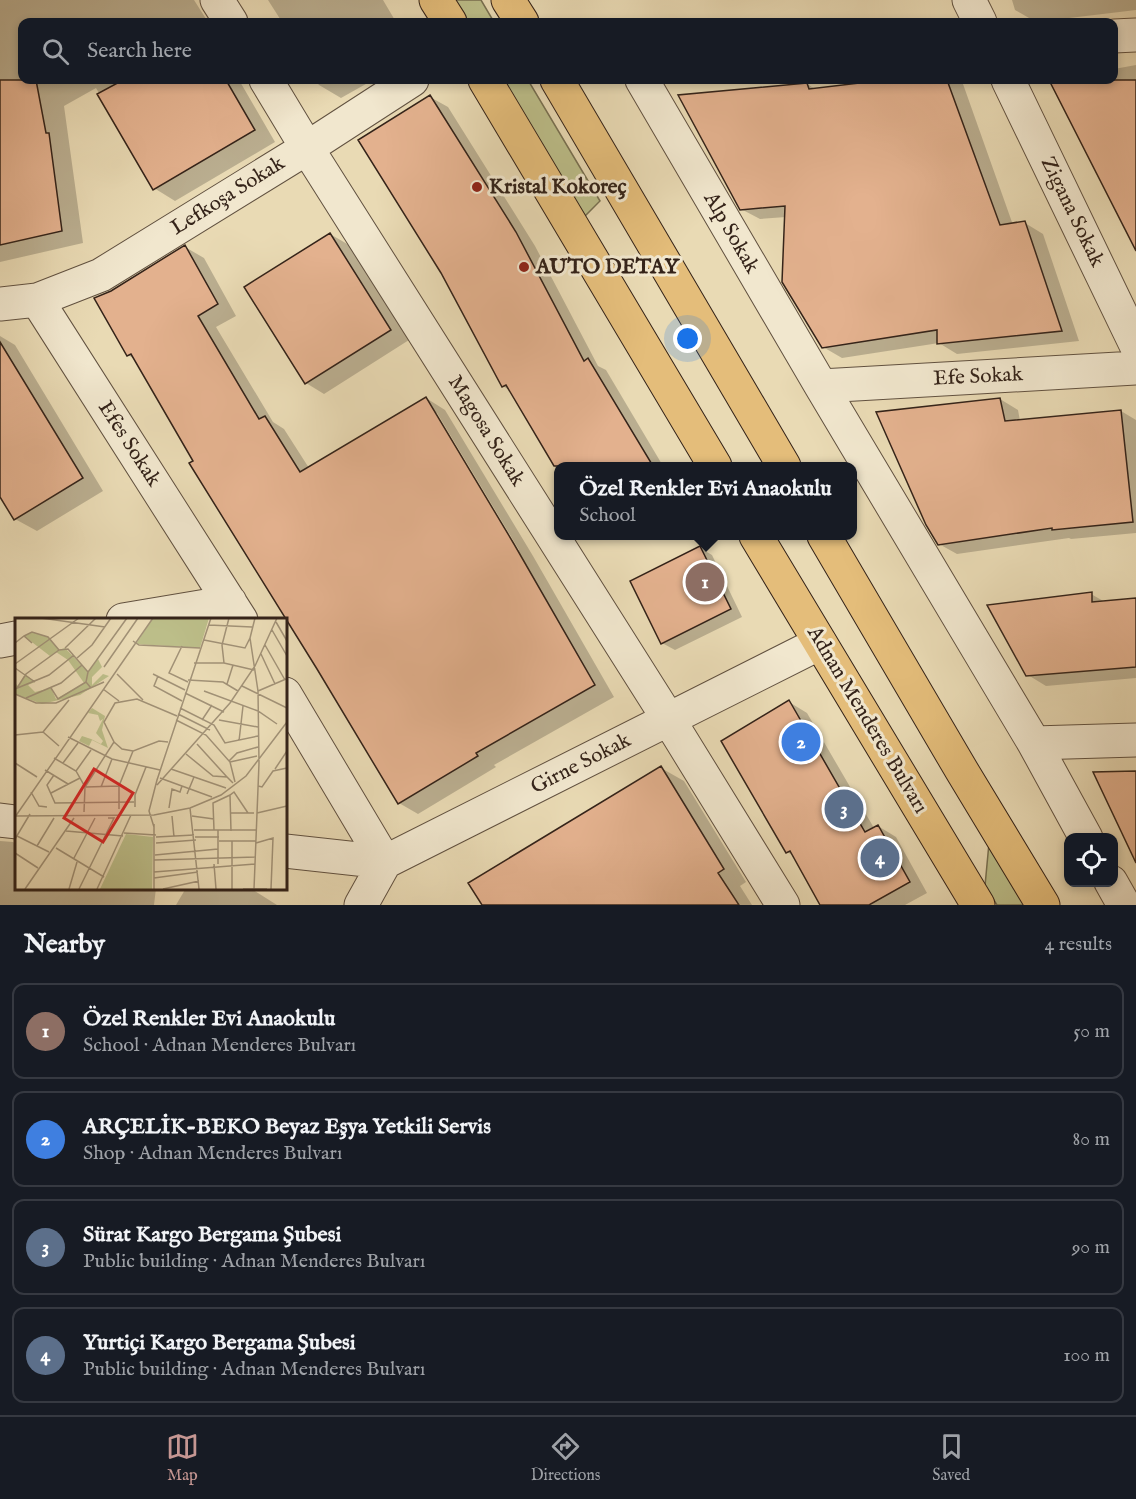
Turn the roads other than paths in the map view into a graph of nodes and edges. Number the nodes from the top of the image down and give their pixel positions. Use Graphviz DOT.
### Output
graph roads {
  1 [pos="218,0"];
  2 [pos="436,0"];
  3 [pos="508,0"];
  4 [pos="969,0"];
  5 [pos="229,18"];
  6 [pos="447,18"];
  7 [pos="519,18"];
  8 [pos="978,18"];
  9 [pos="1136,35"];
  10 [pos="1118,36"];
  11 [pos="268,84"];
  12 [pos="406,84"];
  13 [pos="487,84"];
  14 [pos="559,84"];
  15 [pos="644,84"];
  16 [pos="1010,84"];
  17 [pos="307,148"];
  18 [pos="36,300"];
  19 [pos="0,304"];
  20 [pos="1136,345"];
  21 [pos="1136,368"];
  22 [pos="821,386"];
  23 [pos="713,462"];
  24 [pos="782,462"];
  25 [pos="554,538"];
  26 [pos="555,540"];
  27 [pos="758,540"];
  28 [pos="826,540"];
  29 [pos="235,611"];
  30 [pos="148,618"];
  31 [pos="15,638"];
  32 [pos="0,641"];
  33 [pos="820,643"];
  34 [pos="286,696"];
  35 [pos="669,720"];
  36 [pos="1136,740"];
  37 [pos="1034,743"];
  38 [pos="0,820"];
  39 [pos="15,822"];
  40 [pos="1084,833"];
  41 [pos="286,851"];
  42 [pos="385,862"];
  43 [pos="1114,887"];
  44 [pos="361,905"];
  45 [pos="783,905"];
  46 [pos="978,905"];
  47 [pos="1043,905"];
  48 [pos="1124,905"];
  1 -- 5 [label="street"];
  2 -- 6 [label="main road"];
  3 -- 7 [label="main road"];
  4 -- 8 [label="street"];
  9 -- 10 [label="street"];
  11 -- 17 [label="street, Magosa Sokak"];
  12 -- 17 [label="street, Lefkoşa Sokak"];
  13 -- 23 [label="main road"];
  14 -- 24 [label="main road"];
  15 -- 22 [label="street, Alp Sokak"];
  16 -- 20 [label="street, Zigana Sokak"];
  17 -- 18 [label="street, Lefkoşa Sokak"];
  17 -- 25 [label="street, Magosa Sokak"];
  18 -- 19 [label="street"];
  18 -- 29 [label="street, Efes Sokak"];
  21 -- 22 [label="street, Efe Sokak"];
  22 -- 37 [label="street, Alp Sokak"];
  26 -- 35 [label="street, Magosa Sokak"];
  27 -- 33 [label="main road, Adnan Menderes Bulvarı"];
  28 -- 47 [label="main road"];
  29 -- 30 [label="street"];
  31 -- 32 [label="street"];
  33 -- 35 [label="street, Girne Sokak"];
  33 -- 46 [label="main road, Adnan Menderes Bulvarı"];
  34 -- 42 [label="street"];
  35 -- 42 [label="street, Girne Sokak"];
  35 -- 45 [label="street, Magosa Sokak"];
  36 -- 37 [label="street"];
  37 -- 40 [label="street, Alp Sokak"];
  38 -- 39 [label="street"];
  41 -- 42 [label="street"];
  42 -- 44 [label="street"];
  43 -- 48 [label="street"];
}
